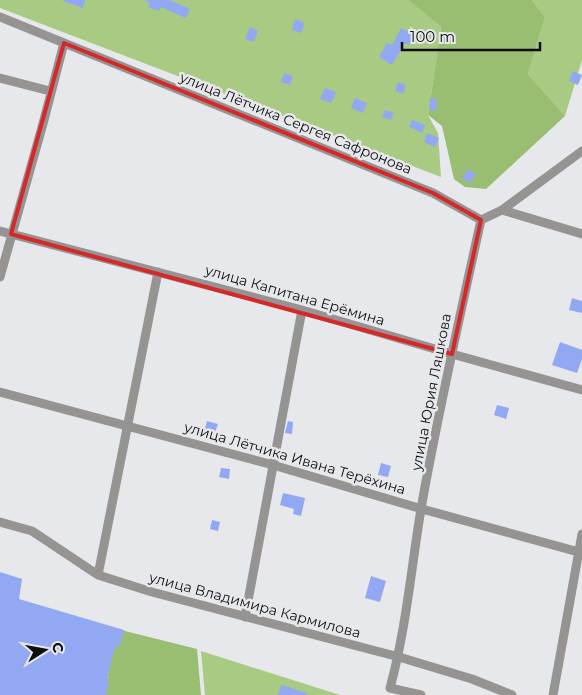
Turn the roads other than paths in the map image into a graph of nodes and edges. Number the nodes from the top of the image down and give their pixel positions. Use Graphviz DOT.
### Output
graph roads {
  1 [pos="0,17"];
  2 [pos="64,43"];
  3 [pos="0,78"];
  4 [pos="50,92"];
  5 [pos="582,151"];
  6 [pos="502,210"];
  7 [pos="481,220"];
  8 [pos="0,231"];
  9 [pos="11,234"];
  10 [pos="582,234"];
  11 [pos="158,272"];
  12 [pos="0,277"];
  13 [pos="302,310"];
  14 [pos="452,354"];
  15 [pos="582,390"];
  16 [pos="0,392"];
  17 [pos="128,426"];
  18 [pos="272,465"];
  19 [pos="422,509"];
  20 [pos="0,522"];
  21 [pos="582,534"];
  22 [pos="580,552"];
  23 [pos="98,574"];
  24 [pos="245,617"];
  25 [pos="399,657"];
  26 [pos="421,695"];
  27 [pos="512,695"];
  28 [pos="553,695"];
  1 -- 2 [label="street, улица Лётчика Сергея Сафронова"];
  2 -- 4 [label="street"];
  2 -- 7 [label="street, улица Лётчика Сергея Сафронова"];
  3 -- 4 [label="street"];
  4 -- 9 [label="street"];
  5 -- 6 [label="street"];
  6 -- 7 [label="street"];
  6 -- 10 [label="street"];
  7 -- 14 [label="street, улица Юрия Ляшкова"];
  8 -- 9 [label="street, улица Капитана Ерёмина"];
  9 -- 11 [label="street, улица Капитана Ерёмина"];
  9 -- 12 [label="street"];
  11 -- 13 [label="street, улица Капитана Ерёмина"];
  11 -- 17 [label="street"];
  13 -- 14 [label="street, улица Капитана Ерёмина"];
  13 -- 18 [label="street"];
  14 -- 15 [label="street, улица Капитана Ерёмина"];
  14 -- 19 [label="street, улица Юрия Ляшкова"];
  16 -- 17 [label="street, улица Лётчика Ивана Терёхина"];
  17 -- 18 [label="street, улица Лётчика Ивана Терёхина"];
  17 -- 23 [label="street"];
  18 -- 19 [label="street, улица Лётчика Ивана Терёхина"];
  18 -- 24 [label="street"];
  19 -- 22 [label="street, улица Лётчика Ивана Терёхина"];
  19 -- 25 [label="street, улица Юрия Ляшкова"];
  20 -- 23 [label="street, улица Владимира Кармилова"];
  21 -- 22 [label="street"];
  22 -- 28 [label="street"];
  23 -- 24 [label="street, улица Владимира Кармилова"];
  24 -- 25 [label="street, улица Владимира Кармилова"];
  25 -- 26 [label="street, улица Юрия Ляшкова"];
  25 -- 27 [label="street, улица Владимира Кармилова"];
}
